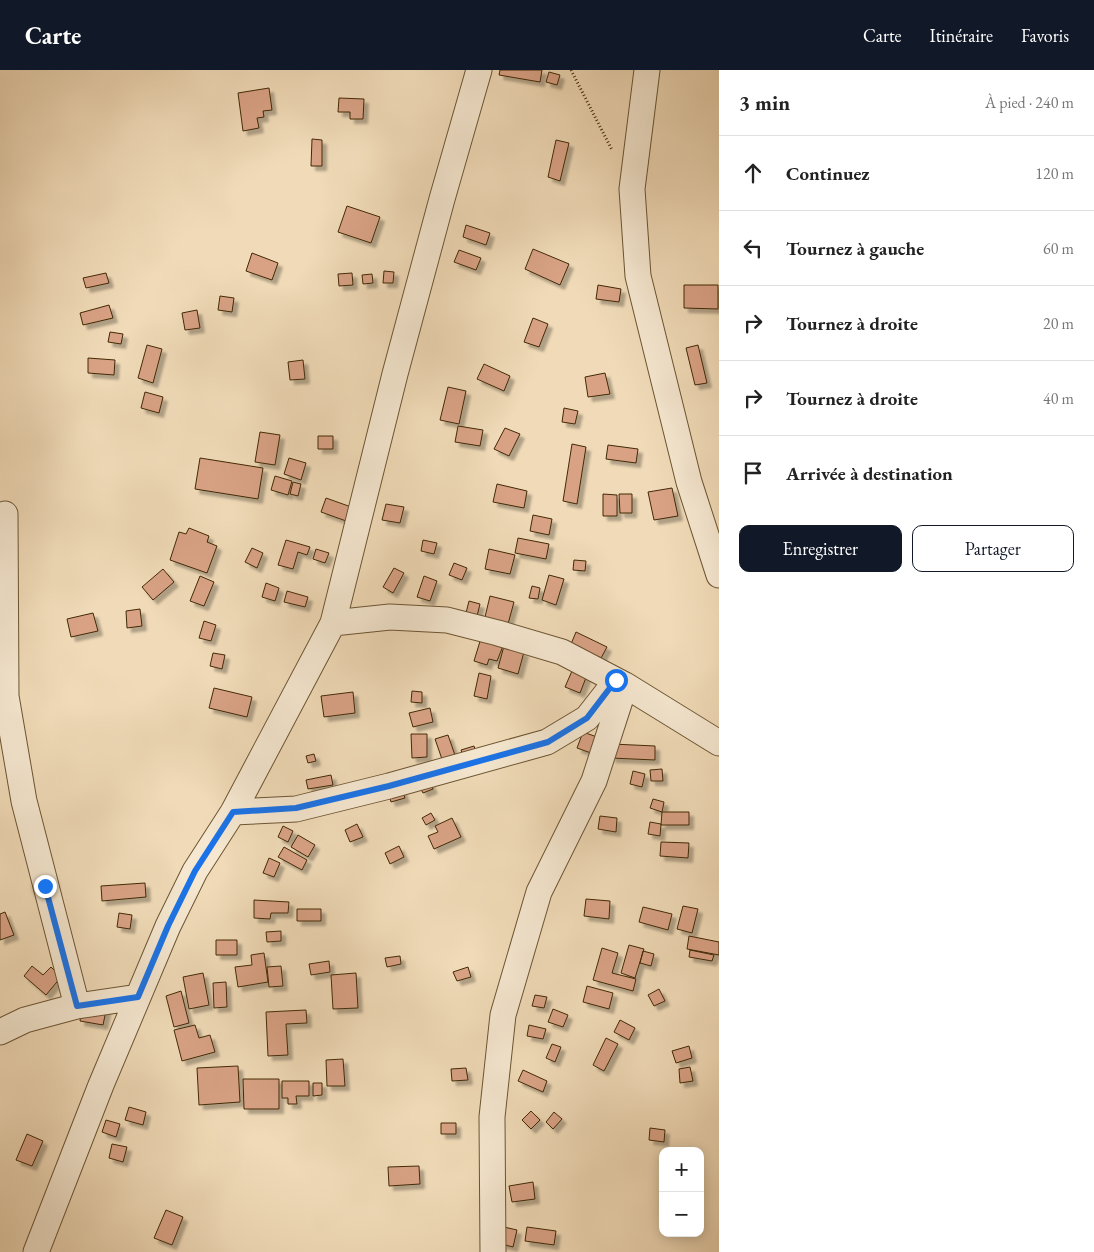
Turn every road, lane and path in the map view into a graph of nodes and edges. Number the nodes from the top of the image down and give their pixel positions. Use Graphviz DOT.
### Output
graph roads {
  1 [pos="571,70"];
  2 [pos="647,70"];
  3 [pos="477,72"];
  4 [pos="614,154"];
  5 [pos="5,514"];
  6 [pos="719,575"];
  7 [pos="333,623"];
  8 [pos="621,683"];
  9 [pos="5,720"];
  10 [pos="719,743"];
  11 [pos="233,812"];
  12 [pos="138,997"];
  13 [pos="77,1006"];
  14 [pos="0,1032"];
  15 [pos="36,1252"];
  16 [pos="493,1252"];
  1 -- 4 [label="path"];
  2 -- 6 [label="street"];
  3 -- 7 [label="street"];
  5 -- 9 [label="street"];
  7 -- 8 [label="street"];
  7 -- 11 [label="street"];
  8 -- 10 [label="street"];
  8 -- 11 [label="street"];
  8 -- 16 [label="street"];
  9 -- 13 [label="street"];
  11 -- 12 [label="street"];
  12 -- 13 [label="street"];
  12 -- 15 [label="street"];
  13 -- 14 [label="street"];
}
